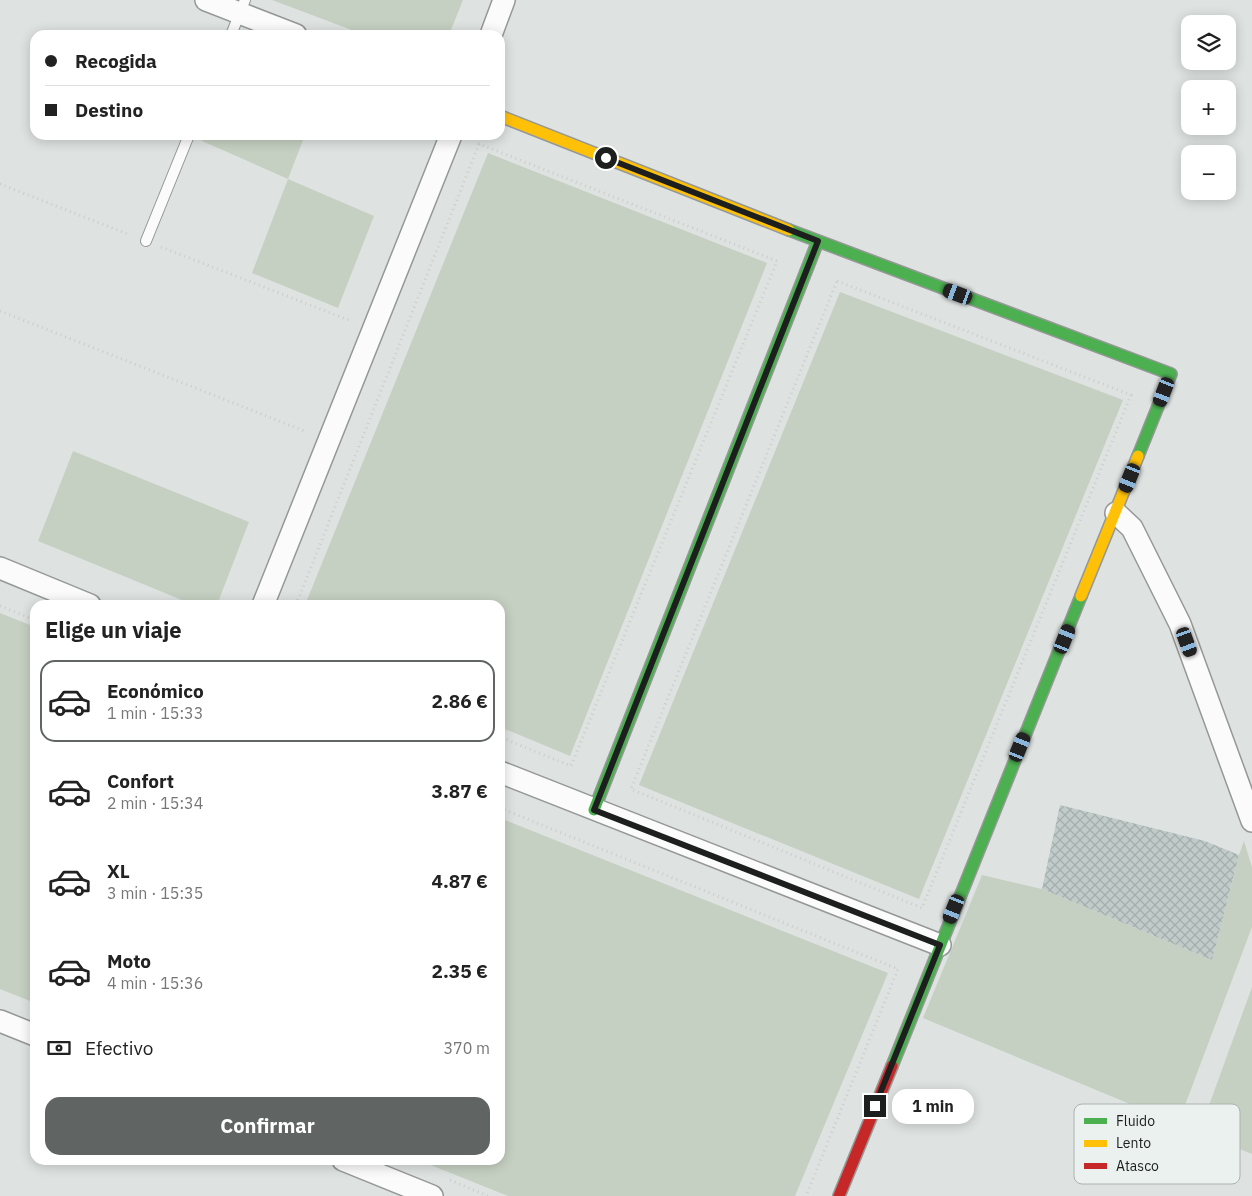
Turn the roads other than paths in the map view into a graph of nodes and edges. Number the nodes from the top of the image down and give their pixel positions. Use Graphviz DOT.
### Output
graph roads {
  1 [pos="206,0"];
  2 [pos="504,0"];
  3 [pos="242,6"];
  4 [pos="233,30"];
  5 [pos="287,30"];
  6 [pos="493,30"];
  7 [pos="505,118"];
  8 [pos="188,140"];
  9 [pos="449,140"];
  10 [pos="146,241"];
  11 [pos="818,241"];
  12 [pos="1116,512"];
  13 [pos="0,568"];
  14 [pos="78,600"];
  15 [pos="265,600"];
  16 [pos="505,774"];
  17 [pos="594,810"];
  18 [pos="1252,821"];
  19 [pos="940,945"];
  20 [pos="0,1021"];
  21 [pos="30,1033"];
  22 [pos="355,1165"];
  23 [pos="432,1196"];
  24 [pos="839,1196"];
  1 -- 3 [label="street"];
  2 -- 6 [label="street"];
  3 -- 4 [label="lane"];
  3 -- 5 [label="street"];
  7 -- 11 [label="street"];
  8 -- 10 [label="lane"];
  9 -- 15 [label="street"];
  11 -- 12 [label="street"];
  11 -- 17 [label="street"];
  12 -- 18 [label="street"];
  12 -- 19 [label="street"];
  13 -- 14 [label="street"];
  16 -- 17 [label="street"];
  17 -- 19 [label="street"];
  19 -- 24 [label="street"];
  20 -- 21 [label="street"];
  22 -- 23 [label="street"];
}
